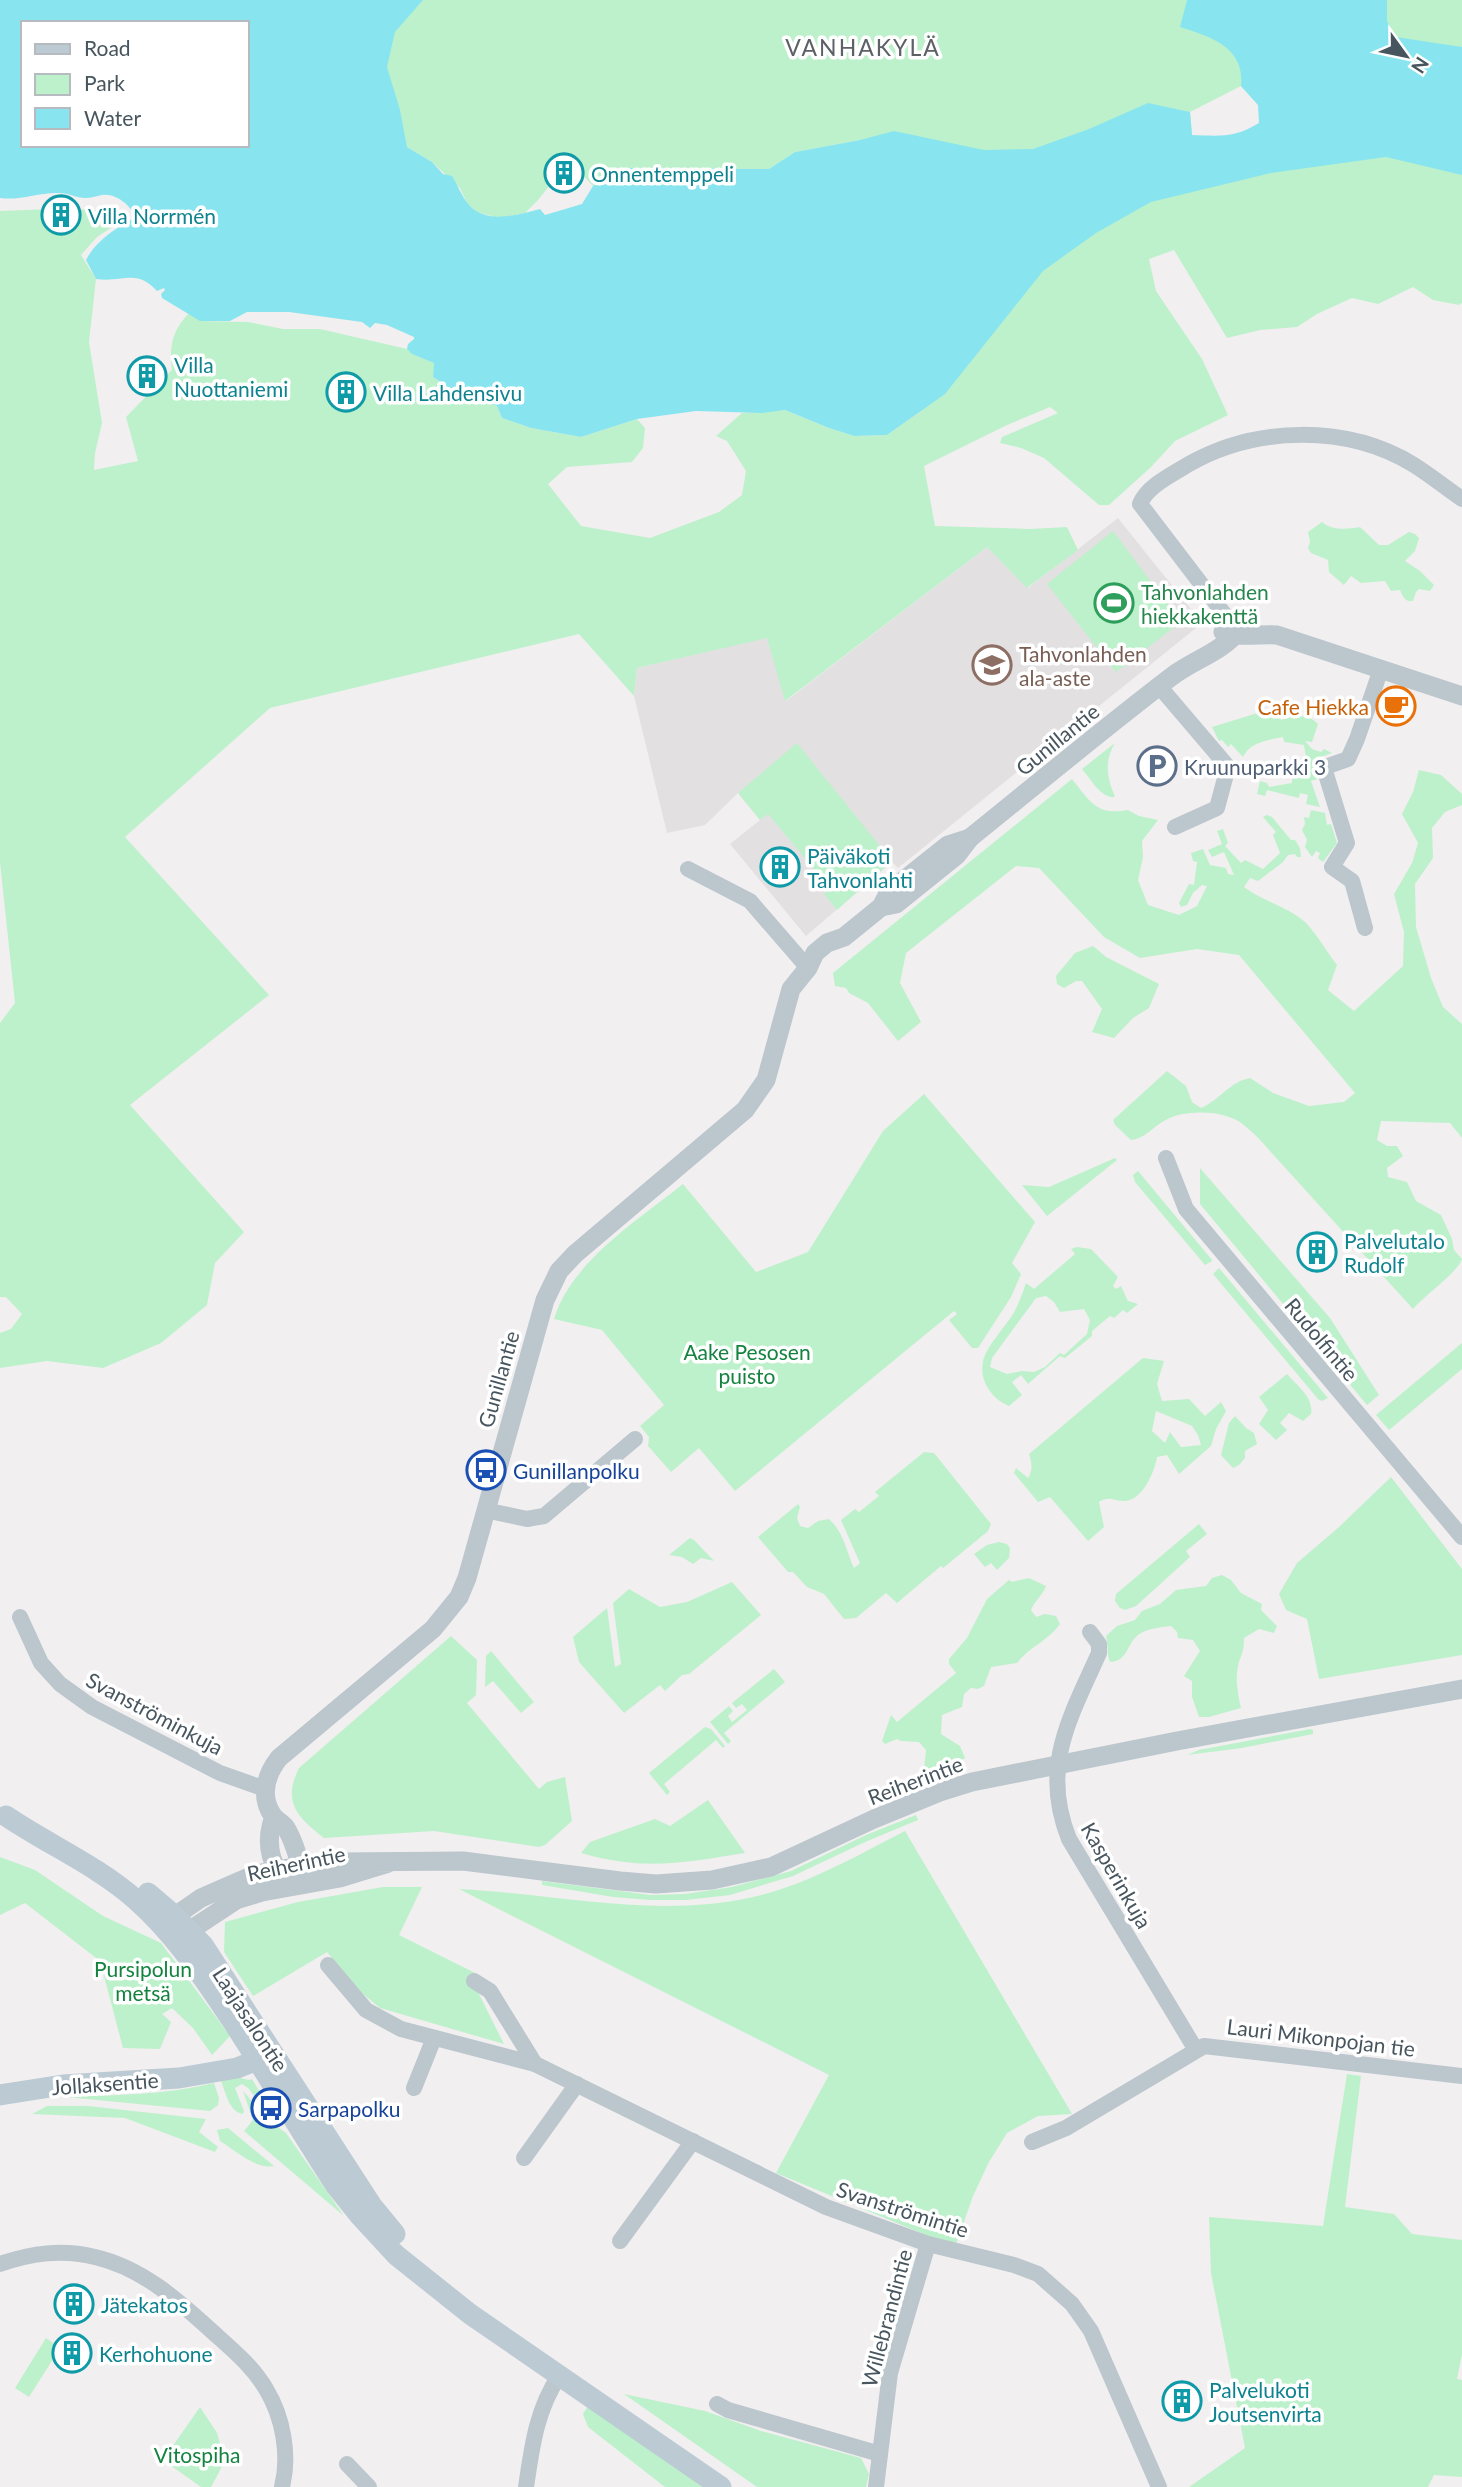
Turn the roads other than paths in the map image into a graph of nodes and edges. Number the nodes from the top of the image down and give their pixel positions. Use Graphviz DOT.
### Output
graph roads {
  1 [pos="1462,499"];
  2 [pos="1234,636"];
  3 [pos="1381,669"];
  4 [pos="1166,681"];
  5 [pos="1462,696"];
  6 [pos="1175,827"];
  7 [pos="688,869"];
  8 [pos="1365,928"];
  9 [pos="808,968"];
  10 [pos="1166,1158"];
  11 [pos="635,1439"];
  12 [pos="485,1510"];
  13 [pos="1462,1537"];
  14 [pos="20,1617"];
  15 [pos="1090,1632"];
  16 [pos="1462,1689"];
  17 [pos="1057,1765"];
  18 [pos="265,1790"];
  19 [pos="3,1815"];
  20 [pos="274,1817"];
  21 [pos="389,1863"];
  22 [pos="299,1866"];
  23 [pos="275,1870"];
  24 [pos="290,1887"];
  25 [pos="178,1927"];
  26 [pos="328,1965"];
  27 [pos="474,1981"];
  28 [pos="434,2038"];
  29 [pos="1196,2050"];
  30 [pos="249,2055"];
  31 [pos="535,2064"];
  32 [pos="1462,2076"];
  33 [pos="578,2084"];
  34 [pos="414,2088"];
  35 [pos="0,2095"];
  36 [pos="693,2141"];
  37 [pos="1032,2142"];
  38 [pos="524,2158"];
  39 [pos="620,2241"];
  40 [pos="928,2244"];
  41 [pos="0,2264"];
  42 [pos="559,2376"];
  43 [pos="717,2404"];
  44 [pos="880,2454"];
  45 [pos="346,2464"];
  46 [pos="282,2487"];
  47 [pos="369,2487"];
  48 [pos="526,2487"];
  49 [pos="720,2487"];
  50 [pos="876,2487"];
  51 [pos="1158,2487"];
  1 -- 2 [label="street"];
  2 -- 3 [label="street, Gunillantie"];
  2 -- 4 [label="street, Gunillantie"];
  3 -- 5 [label="street, Gunillantie"];
  3 -- 8 [label="street"];
  4 -- 6 [label="street"];
  4 -- 9 [label="street, Gunillantie"];
  7 -- 9 [label="street"];
  9 -- 12 [label="street, Gunillantie"];
  10 -- 13 [label="street, Rudolfintie"];
  11 -- 12 [label="street"];
  12 -- 18 [label="street, Gunillantie"];
  14 -- 18 [label="street, Svanströminkuja"];
  15 -- 17 [label="street, Kasperinkuja"];
  16 -- 17 [label="street, Reiherintie"];
  17 -- 21 [label="street, Reiherintie"];
  17 -- 29 [label="street, Kasperinkuja"];
  18 -- 20 [label="street"];
  19 -- 25 [label="main road, Laajasalontie"];
  20 -- 22 [label="street"];
  20 -- 23 [label="street"];
  21 -- 22 [label="street, Reiherintie"];
  21 -- 24 [label="street, Reiherintie"];
  22 -- 23 [label="street, Reiherintie"];
  22 -- 24 [label="street"];
  23 -- 24 [label="street"];
  23 -- 25 [label="street, Reiherintie"];
  24 -- 25 [label="street, Reiherintie"];
  25 -- 30 [label="main road, Laajasalontie"];
  26 -- 28 [label="street, Svanströmintie"];
  27 -- 31 [label="street"];
  28 -- 31 [label="street, Svanströmintie"];
  28 -- 34 [label="street"];
  29 -- 32 [label="street, Lauri Mikonpojan tie"];
  29 -- 37 [label="street, Lauri Mikonpojan tie"];
  30 -- 35 [label="main road, Jollaksentie"];
  30 -- 42 [label="main road, Laajasalontie"];
  31 -- 33 [label="street, Svanströmintie"];
  33 -- 36 [label="street, Svanströmintie"];
  33 -- 38 [label="street"];
  36 -- 39 [label="street"];
  36 -- 40 [label="street, Svanströmintie"];
  40 -- 44 [label="street, Willebrandintie"];
  40 -- 51 [label="street, Svanströmintie"];
  41 -- 46 [label="street"];
  42 -- 48 [label="street"];
  42 -- 49 [label="main road, Laajasalontie"];
  43 -- 44 [label="street"];
  44 -- 50 [label="street, Willebrandintie"];
  45 -- 47 [label="street"];
}
